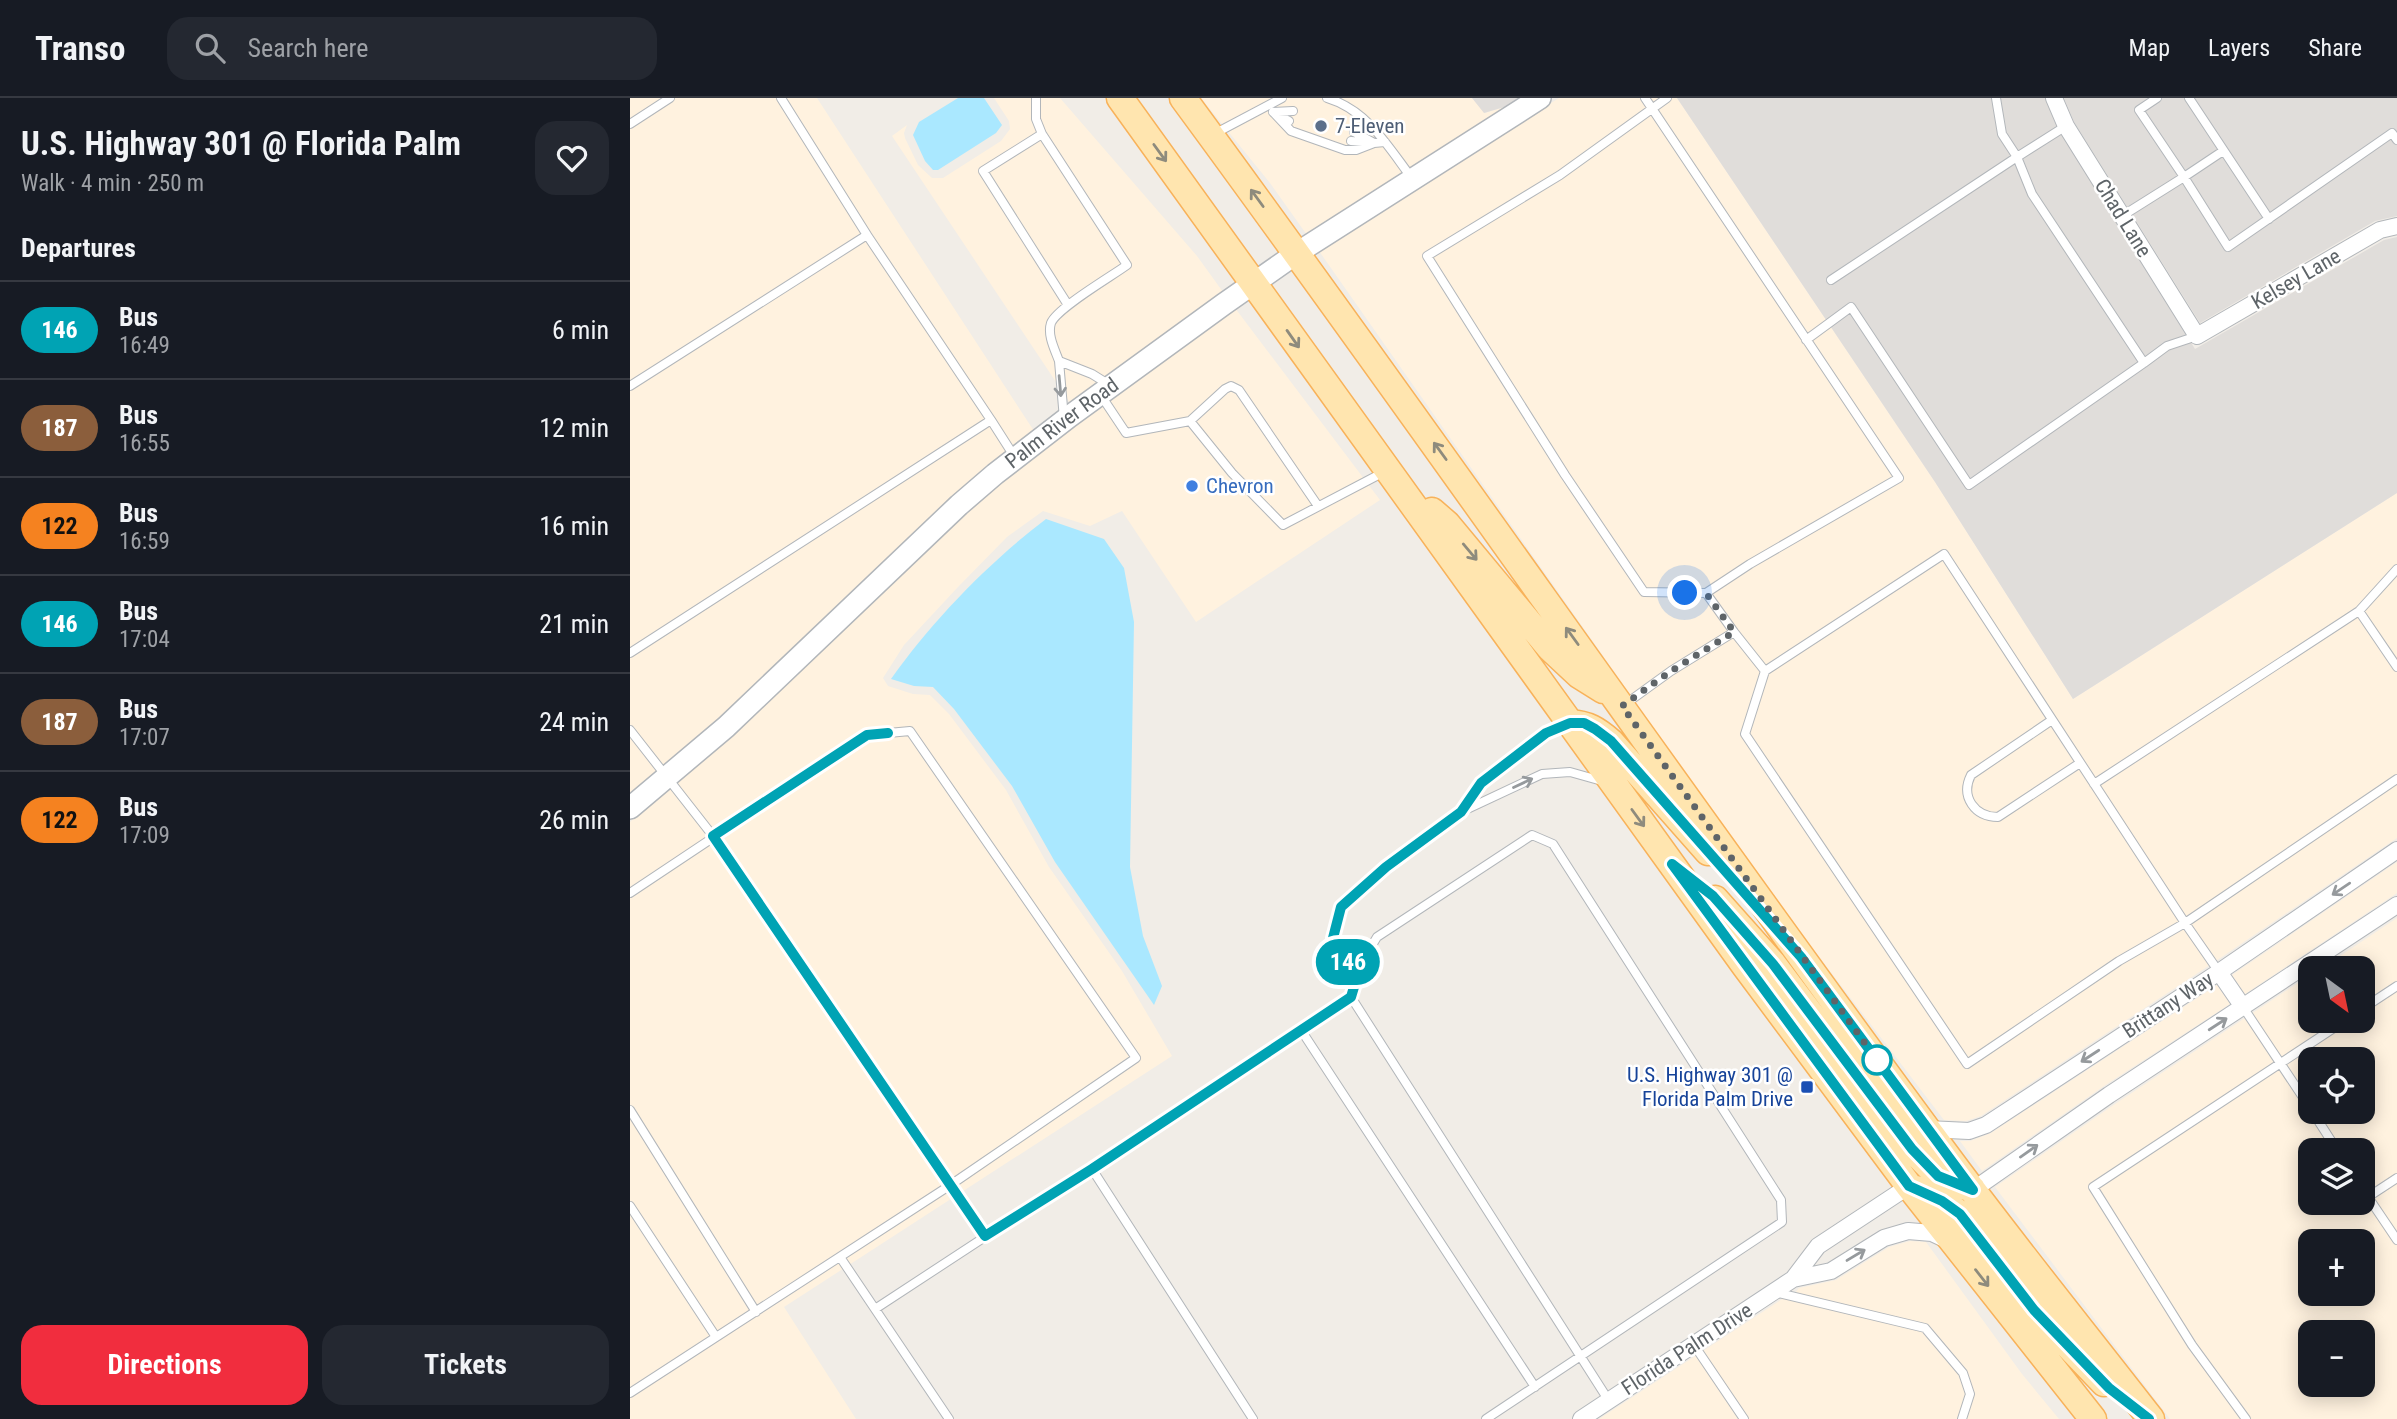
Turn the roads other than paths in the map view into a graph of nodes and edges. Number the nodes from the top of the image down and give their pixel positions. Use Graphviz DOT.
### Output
graph roads {
  1 [pos="670,98"];
  2 [pos="781,98"];
  3 [pos="1036,98"];
  4 [pos="1120,98"];
  5 [pos="1184,98"];
  6 [pos="1282,98"];
  7 [pos="1327,98"];
  8 [pos="1541,98"];
  9 [pos="1645,98"];
  10 [pos="1667,98"];
  11 [pos="1996,98"];
  12 [pos="2054,98"];
  13 [pos="2157,98"];
  14 [pos="2189,98"];
  15 [pos="1265,106"];
  16 [pos="1651,108"];
  17 [pos="1293,111"];
  18 [pos="1273,112"];
  19 [pos="1289,121"];
  20 [pos="630,124"];
  21 [pos="2066,126"];
  22 [pos="1354,132"];
  23 [pos="1042,134"];
  24 [pos="1211,136"];
  25 [pos="2397,139"];
  26 [pos="1351,141"];
  27 [pos="1385,142"];
  28 [pos="1374,143"];
  29 [pos="2223,151"];
  30 [pos="2017,157"];
  31 [pos="2184,177"];
  32 [pos="1413,179"];
  33 [pos="2122,216"];
  34 [pos="2269,219"];
  35 [pos="2397,226"];
  36 [pos="867,235"];
  37 [pos="1297,253"];
  38 [pos="1831,280"];
  39 [pos="1254,283"];
  40 [pos="1068,305"];
  41 [pos="2197,336"];
  42 [pos="1806,340"];
  43 [pos="1059,361"];
  44 [pos="2144,363"];
  45 [pos="630,386"];
  46 [pos="1105,390"];
  47 [pos="991,420"];
  48 [pos="1064,421"];
  49 [pos="1190,421"];
  50 [pos="1016,458"];
  51 [pos="1387,471"];
  52 [pos="1318,506"];
  53 [pos="2396,572"];
  54 [pos="1706,593"];
  55 [pos="2359,611"];
  56 [pos="1734,632"];
  57 [pos="630,653"];
  58 [pos="2397,667"];
  59 [pos="1765,670"];
  60 [pos="1618,701"];
  61 [pos="2052,720"];
  62 [pos="1570,723"];
  63 [pos="630,730"];
  64 [pos="2080,764"];
  65 [pos="668,778"];
  66 [pos="2397,779"];
  67 [pos="2094,784"];
  68 [pos="1613,785"];
  69 [pos="630,808"];
  70 [pos="1461,812"];
  71 [pos="713,836"];
  72 [pos="2397,850"];
  73 [pos="1672,864"];
  74 [pos="630,893"];
  75 [pos="2397,905"];
  76 [pos="2185,923"];
  77 [pos="1801,957"];
  78 [pos="2219,972"];
  79 [pos="1357,977"];
  80 [pos="2397,986"];
  81 [pos="1351,997"];
  82 [pos="2375,1000"];
  83 [pos="2243,1007"];
  84 [pos="1301,1030"];
  85 [pos="2326,1033"];
  86 [pos="2280,1063"];
  87 [pos="2298,1090"];
  88 [pos="630,1110"];
  89 [pos="1927,1129"];
  90 [pos="1092,1169"];
  91 [pos="2397,1178"];
  92 [pos="950,1186"];
  93 [pos="1909,1186"];
  94 [pos="1973,1190"];
  95 [pos="2375,1192"];
  96 [pos="630,1206"];
  97 [pos="2375,1207"];
  98 [pos="985,1236"];
  99 [pos="2397,1240"];
  100 [pos="1954,1243"];
  101 [pos="840,1257"];
  102 [pos="1793,1279"];
  103 [pos="1774,1292"];
  104 [pos="875,1309"];
  105 [pos="756,1312"];
  106 [pos="716,1337"];
  107 [pos="1694,1345"];
  108 [pos="1581,1357"];
  109 [pos="1535,1387"];
  110 [pos="630,1393"];
  111 [pos="1609,1401"];
  112 [pos="949,1419"];
  113 [pos="1253,1419"];
  114 [pos="1486,1419"];
  115 [pos="1581,1419"];
  116 [pos="1744,1419"];
  117 [pos="1962,1419"];
  118 [pos="2093,1419"];
  119 [pos="2150,1419"];
  120 [pos="2246,1419"];
  1 -- 20 [label="lane"];
  2 -- 36 [label="lane"];
  3 -- 23 [label="lane"];
  4 -- 39 [label="main road, one-way"];
  5 -- 24 [label="main road"];
  6 -- 15 [label="lane"];
  7 -- 27 [label="lane"];
  8 -- 32 [label="street, Palm River Road"];
  9 -- 16 [label="lane"];
  10 -- 16 [label="lane"];
  11 -- 30 [label="lane"];
  12 -- 21 [label="street, Chad Lane"];
  13 -- 31 [label="lane"];
  14 -- 29 [label="lane"];
  15 -- 18 [label="lane"];
  15 -- 24 [label="lane"];
  16 -- 42 [label="lane"];
  16 -- 54 [label="lane"];
  17 -- 18 [label="lane"];
  18 -- 19 [label="lane"];
  18 -- 28 [label="lane"];
  21 -- 30 [label="lane"];
  21 -- 33 [label="street, Chad Lane"];
  22 -- 28 [label="lane"];
  23 -- 40 [label="lane"];
  23 -- 40 [label="lane"];
  37 -- 24 [label="main road, one-way"];
  25 -- 34 [label="lane"];
  26 -- 28 [label="lane"];
  27 -- 28 [label="lane"];
  27 -- 32 [label="lane"];
  29 -- 31 [label="lane"];
  29 -- 34 [label="lane"];
  30 -- 38 [label="lane"];
  30 -- 44 [label="lane"];
  31 -- 33 [label="lane"];
  31 -- 34 [label="lane"];
  32 -- 37 [label="street, Palm River Road"];
  33 -- 41 [label="street, Chad Lane"];
  35 -- 41 [label="street, Kelsey Lane"];
  36 -- 45 [label="lane"];
  36 -- 47 [label="lane"];
  37 -- 39 [label="street, Palm River Road"];
  60 -- 37 [label="main road, one-way"];
  39 -- 46 [label="street, Palm River Road"];
  39 -- 51 [label="main road, one-way"];
  40 -- 43 [label="lane"];
  41 -- 44 [label="lane"];
  42 -- 44 [label="lane"];
  42 -- 54 [label="lane"];
  43 -- 46 [label="lane"];
  43 -- 48 [label="lane, one-way"];
  46 -- 48 [label="street, Palm River Road"];
  46 -- 49 [label="lane"];
  47 -- 50 [label="lane"];
  47 -- 57 [label="lane"];
  48 -- 50 [label="street, Palm River Road"];
  49 -- 52 [label="lane"];
  49 -- 52 [label="lane"];
  50 -- 65 [label="street, Palm River Road"];
  51 -- 52 [label="lane"];
  51 -- 60 [label="main road, one-way"];
  51 -- 62 [label="main road"];
  53 -- 55 [label="lane"];
  54 -- 56 [label="lane"];
  55 -- 58 [label="lane"];
  55 -- 67 [label="lane"];
  56 -- 59 [label="lane"];
  56 -- 60 [label="lane"];
  59 -- 61 [label="lane"];
  59 -- 76 [label="lane"];
  60 -- 77 [label="main road"];
  61 -- 64 [label="lane"];
  61 -- 64 [label="lane"];
  62 -- 68 [label="main road"];
  62 -- 70 [label="lane"];
  62 -- 77 [label="main road"];
  63 -- 65 [label="lane"];
  64 -- 67 [label="lane"];
  65 -- 69 [label="street, Palm River Road"];
  65 -- 71 [label="lane"];
  66 -- 76 [label="lane"];
  67 -- 76 [label="lane"];
  70 -- 68 [label="lane, one-way"];
  68 -- 73 [label="main road, one-way"];
  70 -- 79 [label="lane"];
  71 -- 74 [label="lane"];
  71 -- 92 [label="lane"];
  71 -- 92 [label="lane"];
  72 -- 78 [label="street, Brittany Way, one-way"];
  73 -- 93 [label="main road"];
  73 -- 94 [label="main road"];
  75 -- 83 [label="street, Brittany Way"];
  76 -- 78 [label="lane"];
  77 -- 89 [label="main road"];
  78 -- 83 [label="street"];
  78 -- 89 [label="street, Brittany Way, one-way"];
  79 -- 81 [label="lane"];
  79 -- 108 [label="lane"];
  80 -- 82 [label="lane"];
  81 -- 84 [label="lane"];
  81 -- 108 [label="lane"];
  83 -- 86 [label="lane"];
  94 -- 83 [label="street, Brittany Way, one-way"];
  84 -- 90 [label="lane"];
  84 -- 109 [label="lane"];
  85 -- 86 [label="lane"];
  86 -- 87 [label="lane"];
  86 -- 120 [label="lane"];
  88 -- 105 [label="lane"];
  89 -- 94 [label="main road"];
  90 -- 98 [label="lane"];
  90 -- 113 [label="lane"];
  91 -- 95 [label="lane"];
  92 -- 98 [label="lane"];
  92 -- 101 [label="lane"];
  93 -- 100 [label="main road"];
  93 -- 102 [label="street, Florida Palm Drive"];
  93 -- 119 [label="main road"];
  94 -- 119 [label="main road"];
  96 -- 106 [label="lane"];
  97 -- 99 [label="lane"];
  98 -- 104 [label="lane"];
  102 -- 100 [label="street, Florida Palm Drive, one-way"];
  100 -- 118 [label="main road, one-way"];
  101 -- 104 [label="lane"];
  101 -- 105 [label="lane"];
  102 -- 103 [label="street, Florida Palm Drive"];
  103 -- 107 [label="street, Florida Palm Drive"];
  103 -- 117 [label="lane"];
  104 -- 112 [label="lane"];
  105 -- 106 [label="lane"];
  106 -- 110 [label="lane"];
  107 -- 111 [label="street, Florida Palm Drive"];
  107 -- 116 [label="lane"];
  108 -- 109 [label="lane"];
  108 -- 111 [label="lane"];
  109 -- 114 [label="lane"];
  111 -- 115 [label="street, Florida Palm Drive"];
}
